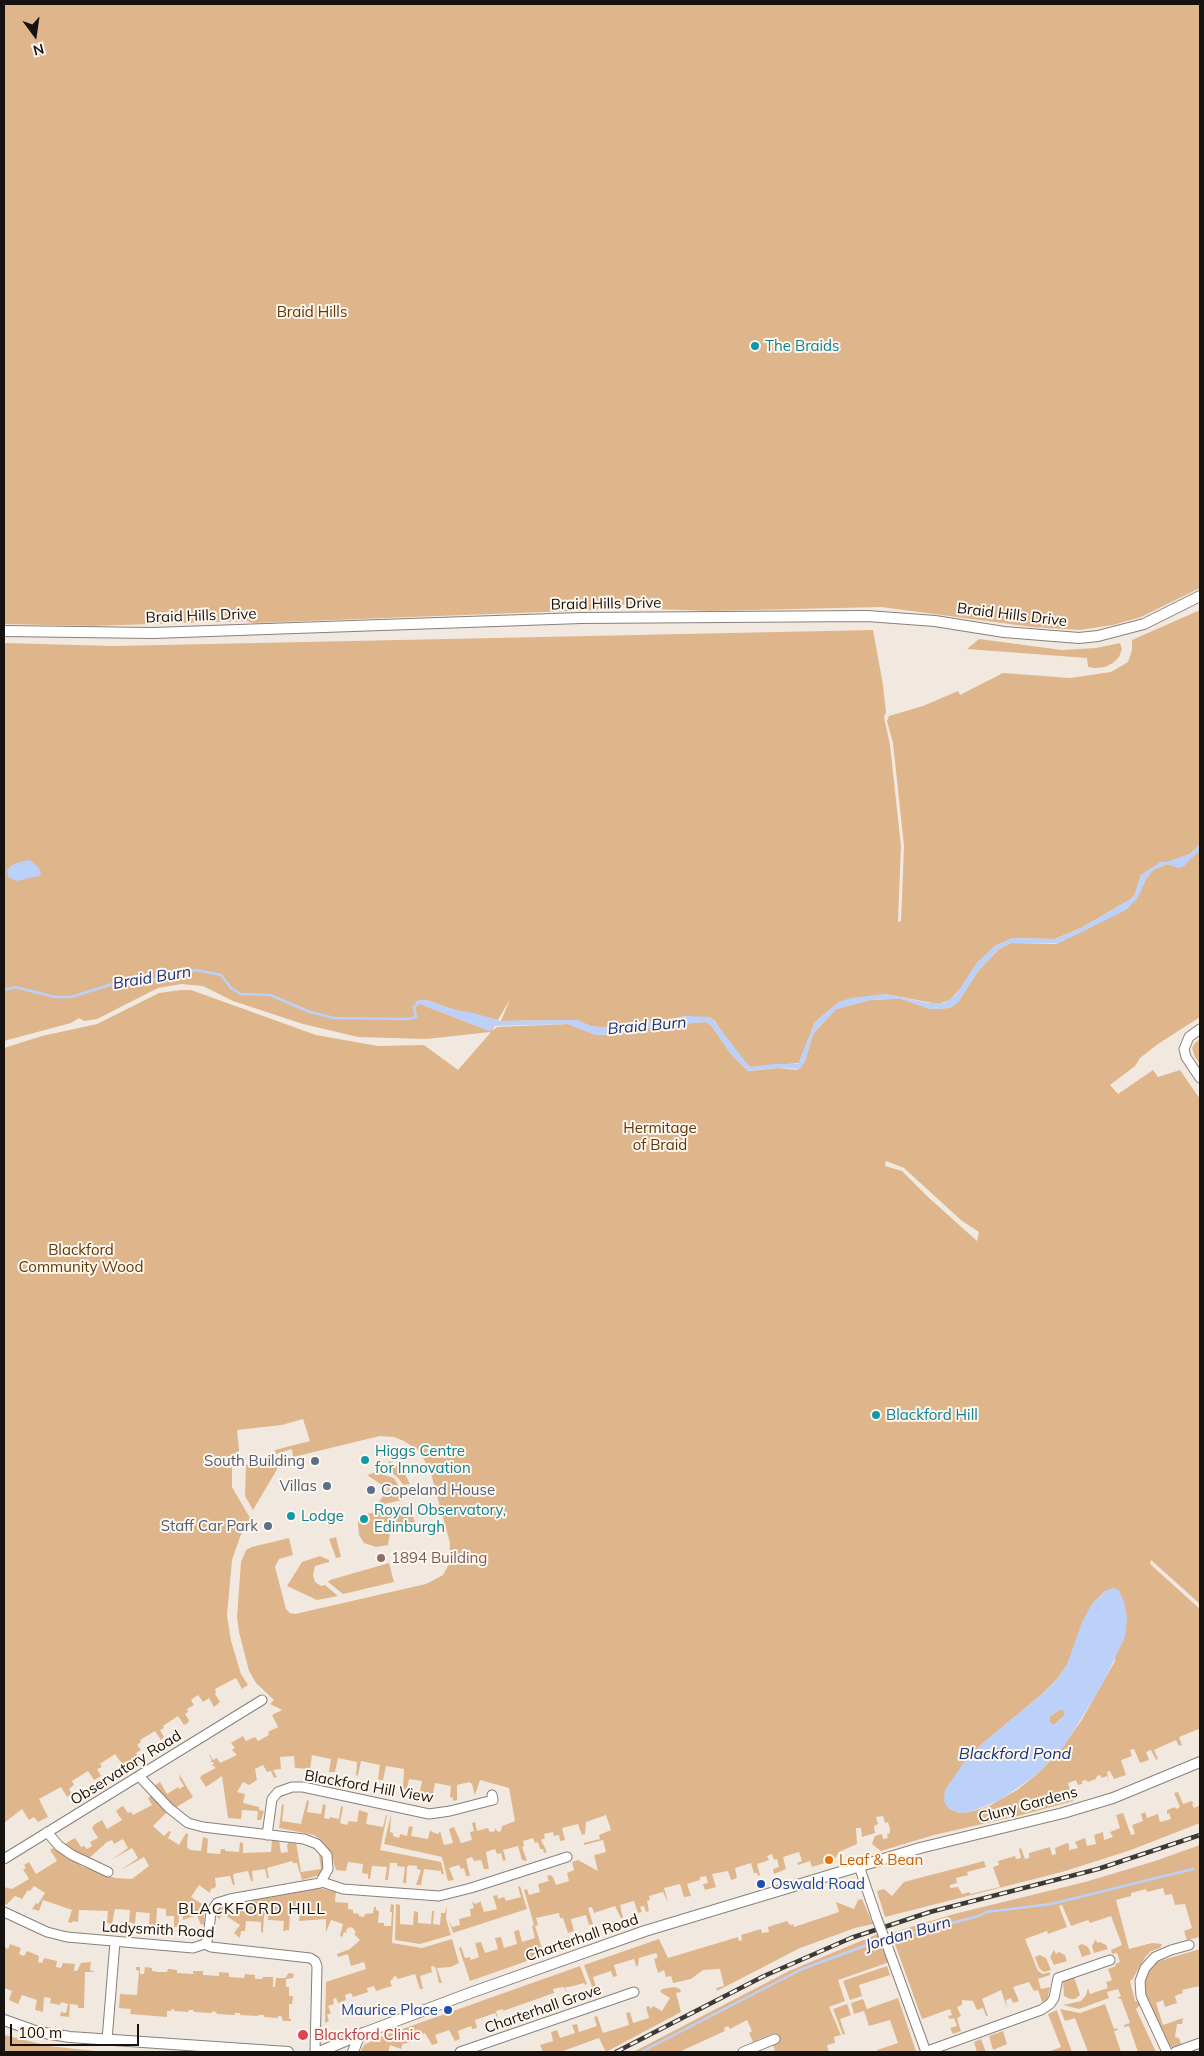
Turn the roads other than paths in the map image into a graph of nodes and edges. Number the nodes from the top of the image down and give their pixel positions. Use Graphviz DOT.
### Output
graph roads {
  1 [pos="1200,596"];
  2 [pos="4,632"];
  3 [pos="1200,1029"];
  4 [pos="1200,1078"];
  5 [pos="262,1700"];
  6 [pos="1200,1762"];
  7 [pos="139,1776"];
  8 [pos="492,1795"];
  9 [pos="47,1832"];
  10 [pos="266,1834"];
  11 [pos="567,1857"];
  12 [pos="4,1859"];
  13 [pos="859,1866"];
  14 [pos="108,1872"];
  15 [pos="322,1882"];
  16 [pos="4,1912"];
  17 [pos="1169,1940"];
  18 [pos="115,1942"];
  19 [pos="204,1944"];
  20 [pos="1189,1945"];
  21 [pos="1171,1950"];
  22 [pos="1110,1960"];
  23 [pos="634,1992"];
  24 [pos="4,2020"];
  25 [pos="364,2033"];
  26 [pos="775,2039"];
  27 [pos="108,2040"];
  28 [pos="1200,2043"];
  29 [pos="261,2051"];
  30 [pos="288,2052"];
  31 [pos="315,2052"];
  32 [pos="319,2052"];
  33 [pos="353,2052"];
  34 [pos="460,2052"];
  35 [pos="743,2052"];
  36 [pos="925,2052"];
  37 [pos="1167,2052"];
  38 [pos="1175,2052"];
  1 -- 2 [label="street, Braid Hills Drive"];
  3 -- 4 [label="street"];
  5 -- 7 [label="street, Observatory Road"];
  6 -- 13 [label="street, Cluny Gardens"];
  7 -- 9 [label="street, Observatory Road"];
  7 -- 10 [label="street"];
  8 -- 10 [label="street, Blackford Hill View"];
  9 -- 12 [label="street, Observatory Road"];
  9 -- 14 [label="street"];
  10 -- 15 [label="street"];
  11 -- 15 [label="street"];
  13 -- 25 [label="street, Charterhall Road"];
  13 -- 36 [label="street, bridge"];
  15 -- 19 [label="street"];
  16 -- 18 [label="street, Ladysmith Road"];
  17 -- 21 [label="street"];
  18 -- 19 [label="street, Ladysmith Road"];
  18 -- 27 [label="street"];
  19 -- 31 [label="street, Ladysmith Road"];
  20 -- 21 [label="street"];
  21 -- 37 [label="street"];
  22 -- 36 [label="street"];
  23 -- 34 [label="street, Charterhall Grove"];
  24 -- 27 [label="street"];
  25 -- 32 [label="street, Charterhall Road"];
  25 -- 33 [label="street"];
  26 -- 35 [label="street"];
  27 -- 29 [label="street"];
  28 -- 38 [label="street"];
  29 -- 30 [label="street"];
}
